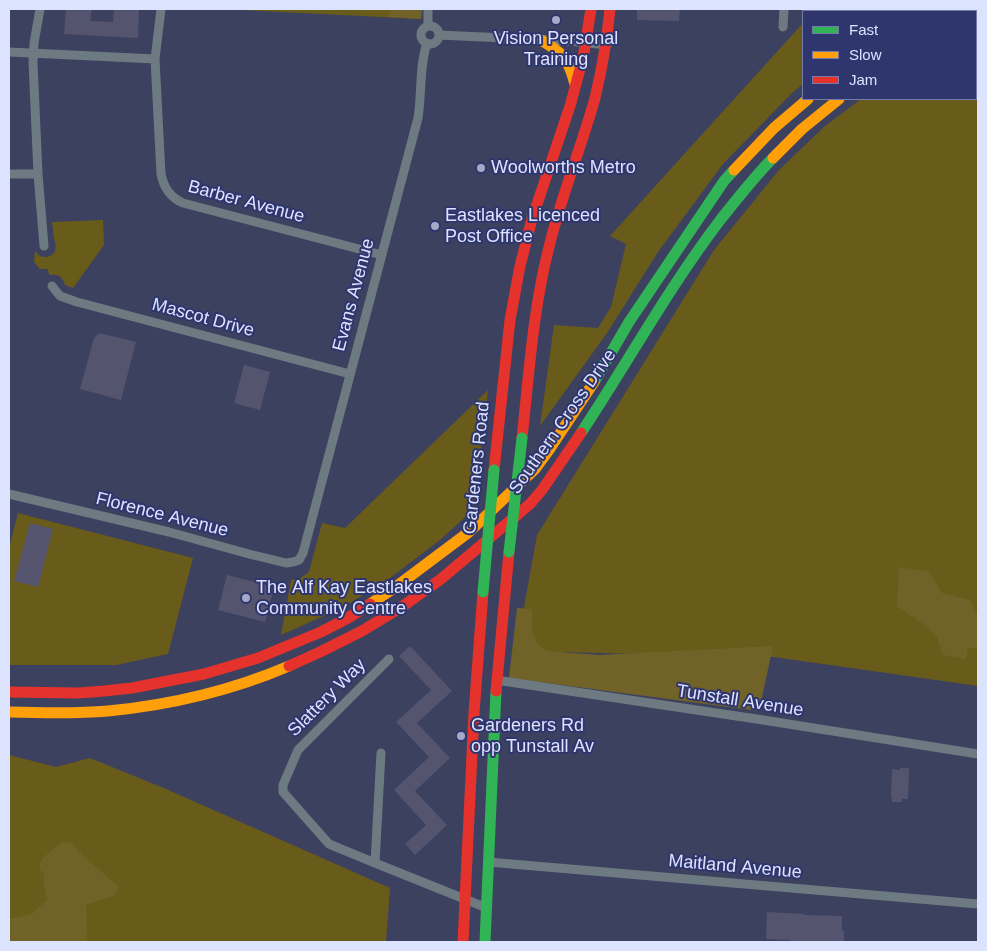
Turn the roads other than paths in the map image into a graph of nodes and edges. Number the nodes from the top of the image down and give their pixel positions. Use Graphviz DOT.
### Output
graph roads {
  1 [pos="40,9"];
  2 [pos="162,9"];
  3 [pos="428,9"];
  4 [pos="591,9"];
  5 [pos="610,9"];
  6 [pos="784,9"];
  7 [pos="428,26"];
  8 [pos="783,27"];
  9 [pos="439,35"];
  10 [pos="541,40"];
  11 [pos="427,43"];
  12 [pos="586,43"];
  13 [pos="607,45"];
  14 [pos="9,52"];
  15 [pos="34,54"];
  16 [pos="155,59"];
  17 [pos="576,85"];
  18 [pos="807,100"];
  19 [pos="838,100"];
  20 [pos="9,174"];
  21 [pos="38,174"];
  22 [pos="44,246"];
  23 [pos="382,255"];
  24 [pos="52,286"];
  25 [pos="350,374"];
  26 [pos="9,494"];
  27 [pos="303,553"];
  28 [pos="389,659"];
  29 [pos="496,680"];
  30 [pos="9,692"];
  31 [pos="9,712"];
  32 [pos="380,753"];
  33 [pos="978,754"];
  34 [pos="488,862"];
  35 [pos="375,863"];
  36 [pos="465,900"];
  37 [pos="978,904"];
  38 [pos="486,908"];
  39 [pos="463,942"];
  40 [pos="485,942"];
  1 -- 15 [label="street"];
  2 -- 16 [label="street, Barber Avenue"];
  3 -- 7 [label="street"];
  4 -- 12 [label="main road, Gardeners Road"];
  5 -- 13 [label="main road"];
  6 -- 8 [label="street"];
  7 -- 9 [label="street"];
  7 -- 11 [label="street"];
  9 -- 10 [label="street"];
  9 -- 11 [label="street"];
  10 -- 12 [label="street"];
  10 -- 17 [label="main road"];
  11 -- 23 [label="street, Evans Avenue"];
  12 -- 13 [label="street"];
  12 -- 17 [label="main road, Gardeners Road"];
  13 -- 29 [label="main road, bridge"];
  14 -- 15 [label="street"];
  15 -- 16 [label="street"];
  15 -- 21 [label="street"];
  16 -- 23 [label="street, Barber Avenue"];
  17 -- 36 [label="main road, Gardeners Road, bridge"];
  18 -- 30 [label="main road, Southern Cross Drive"];
  19 -- 31 [label="main road, Southern Cross Drive"];
  20 -- 21 [label="street"];
  21 -- 22 [label="street"];
  23 -- 25 [label="street, Evans Avenue"];
  24 -- 25 [label="street, Mascot Drive"];
  25 -- 27 [label="street, Evans Avenue"];
  26 -- 27 [label="street, Florence Avenue"];
  28 -- 35 [label="street, Slattery Way"];
  29 -- 33 [label="street, Tunstall Avenue"];
  29 -- 34 [label="main road"];
  32 -- 35 [label="street"];
  34 -- 37 [label="street, Maitland Avenue"];
  34 -- 38 [label="main road"];
  35 -- 36 [label="street"];
  36 -- 38 [label="street"];
  36 -- 39 [label="main road, Gardeners Road"];
  38 -- 40 [label="main road"];
}
